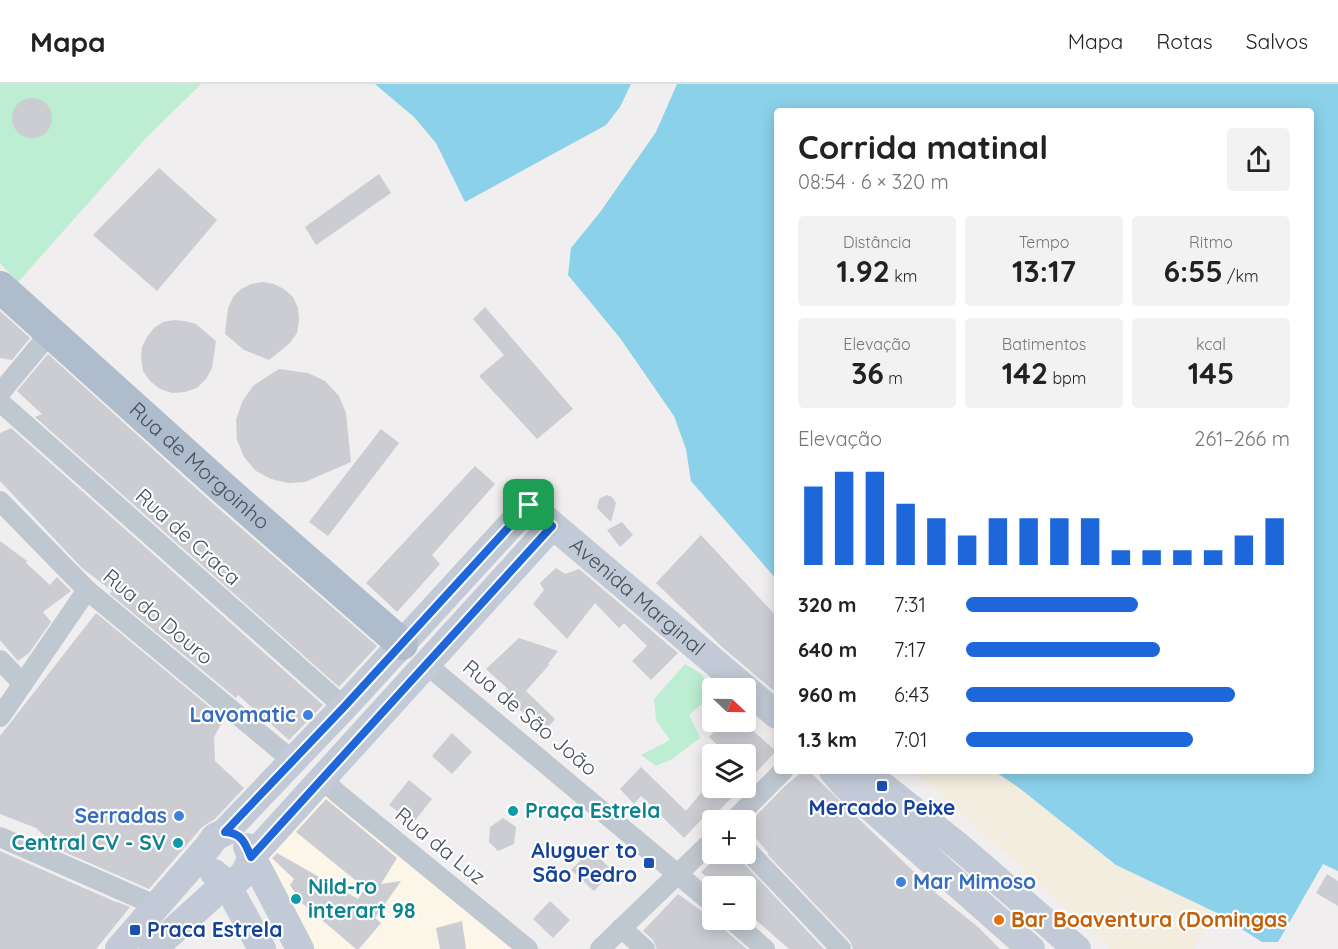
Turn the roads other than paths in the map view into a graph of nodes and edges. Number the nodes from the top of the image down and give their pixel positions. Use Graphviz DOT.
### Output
graph roads {
  1 [pos="0,287"];
  2 [pos="50,333"];
  3 [pos="0,393"];
  4 [pos="0,402"];
  5 [pos="0,501"];
  6 [pos="552,526"];
  7 [pos="87,590"];
  8 [pos="402,644"];
  9 [pos="0,660"];
  10 [pos="426,663"];
  11 [pos="732,678"];
  12 [pos="23,684"];
  13 [pos="756,698"];
  14 [pos="344,707"];
  15 [pos="774,713"];
  16 [pos="0,717"];
  17 [pos="293,761"];
  18 [pos="780,774"];
  19 [pos="836,774"];
  20 [pos="868,774"];
  21 [pos="323,779"];
  22 [pos="744,810"];
  23 [pos="0,837"];
  24 [pos="216,840"];
  25 [pos="702,850"];
  26 [pos="251,857"];
  27 [pos="756,860"];
  28 [pos="678,872"];
  29 [pos="226,883"];
  30 [pos="702,894"];
  31 [pos="157,906"];
  32 [pos="621,928"];
  33 [pos="743,930"];
  34 [pos="119,949"];
  35 [pos="153,949"];
  36 [pos="262,949"];
  37 [pos="300,949"];
  38 [pos="528,949"];
  39 [pos="600,949"];
  40 [pos="645,949"];
  41 [pos="765,949"];
  42 [pos="841,949"];
  43 [pos="1031,949"];
  44 [pos="1077,949"];
  1 -- 2 [label="main road, Rua de Morgoinho"];
  2 -- 3 [label="street"];
  2 -- 8 [label="main road, Rua de Morgoinho"];
  4 -- 14 [label="street, Rua de Craca"];
  5 -- 7 [label="street, Rua do Douro"];
  6 -- 8 [label="main road, Avenida Marginal"];
  6 -- 10 [label="main road"];
  6 -- 11 [label="main road, Avenida Marginal"];
  7 -- 12 [label="street"];
  7 -- 17 [label="street, Rua do Douro"];
  8 -- 14 [label="main road"];
  9 -- 12 [label="street"];
  10 -- 21 [label="main road"];
  10 -- 28 [label="street, Rua de São João"];
  12 -- 16 [label="street"];
  13 -- 15 [label="main road, Avenida Marginal"];
  14 -- 17 [label="main road"];
  17 -- 24 [label="main road"];
  18 -- 22 [label="street"];
  19 -- 43 [label="main road"];
  20 -- 44 [label="main road"];
  21 -- 26 [label="main road"];
  21 -- 38 [label="street, Rua da Luz"];
  23 -- 31 [label="street"];
  24 -- 26 [label="main road"];
  24 -- 29 [label="main road"];
  24 -- 31 [label="main road"];
  25 -- 28 [label="street"];
  26 -- 29 [label="main road"];
  26 -- 37 [label="main road"];
  27 -- 42 [label="street"];
  28 -- 30 [label="street, Rua de São João"];
  28 -- 32 [label="street"];
  29 -- 35 [label="main road"];
  29 -- 36 [label="main road"];
  31 -- 34 [label="main road"];
  32 -- 39 [label="street"];
  32 -- 40 [label="street"];
  33 -- 41 [label="street"];
}
